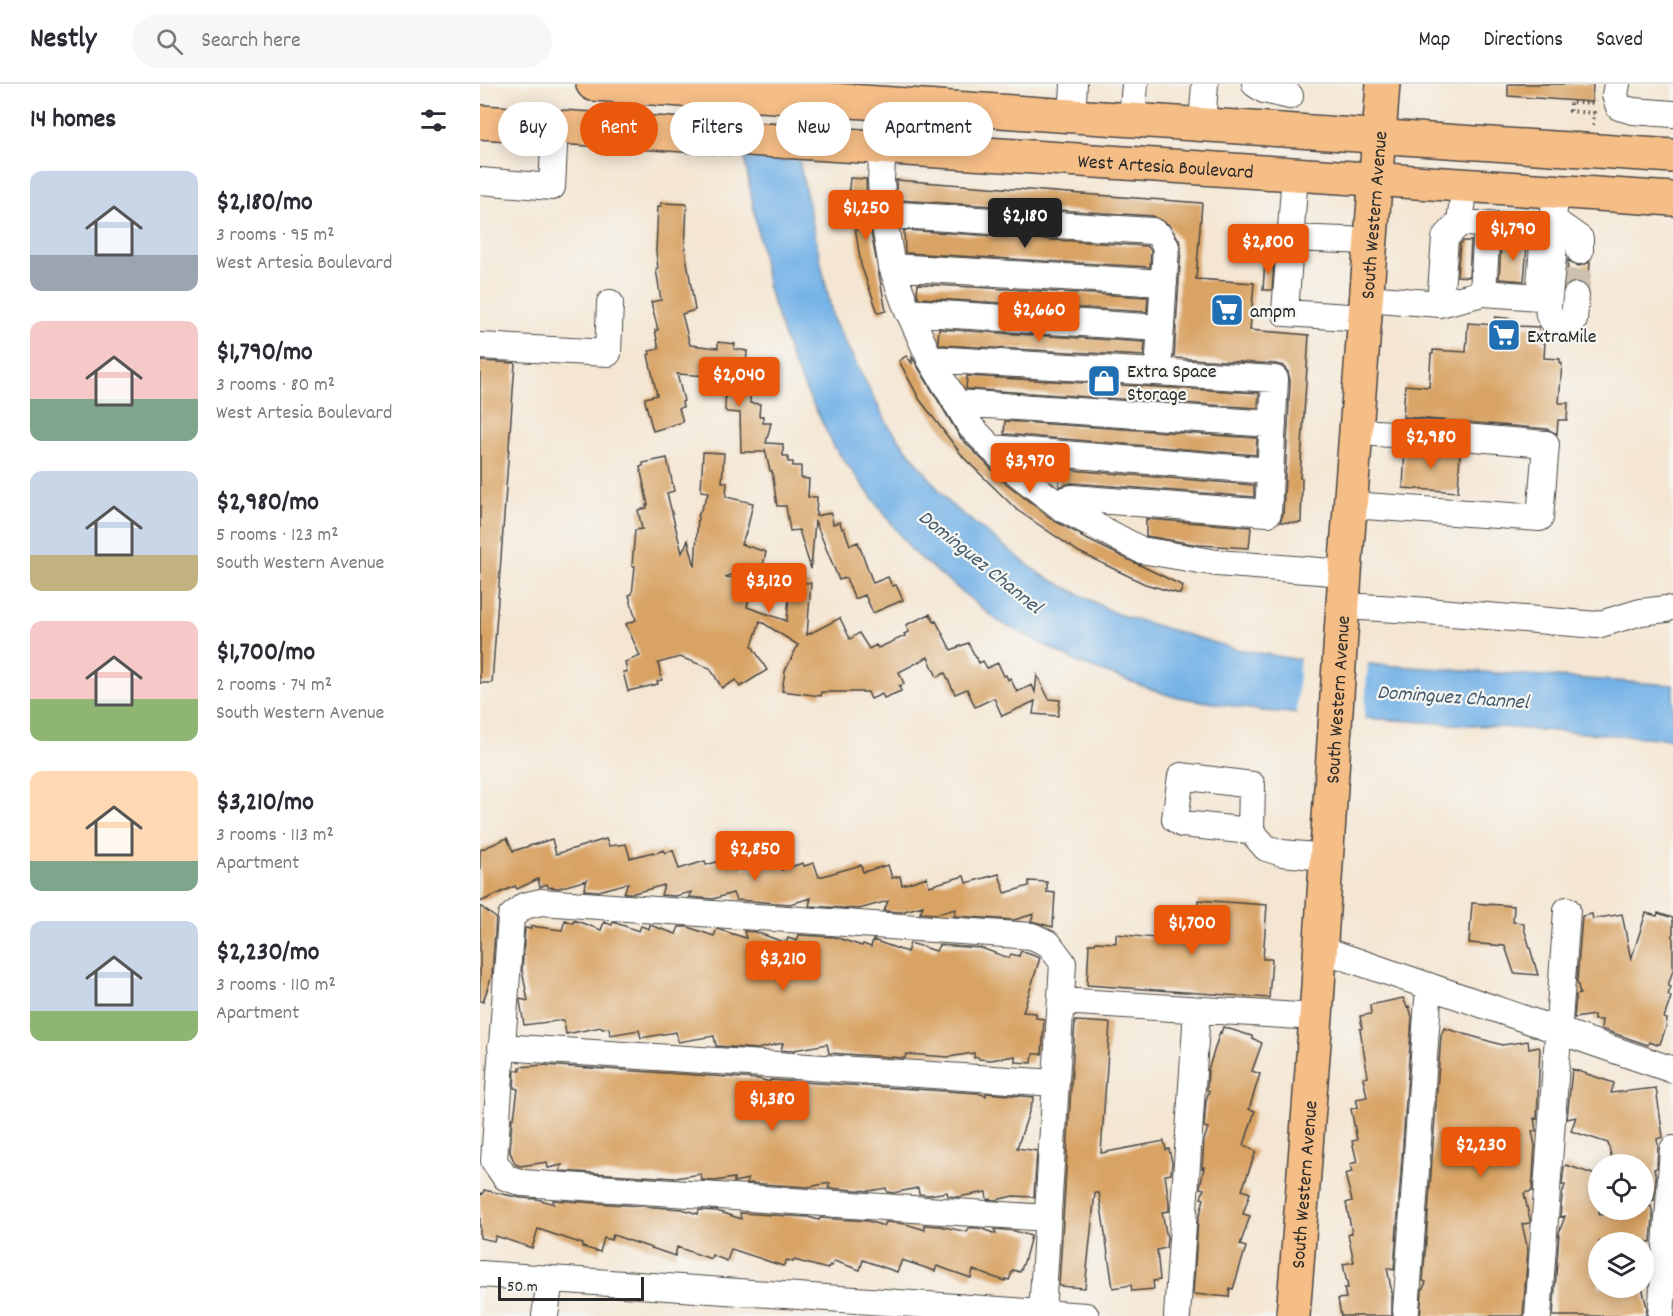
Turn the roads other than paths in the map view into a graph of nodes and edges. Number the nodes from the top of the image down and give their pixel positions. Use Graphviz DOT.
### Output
graph roads {
  1 [pos="593,84"];
  2 [pos="1074,84"];
  3 [pos="1135,84"];
  4 [pos="1205,84"];
  5 [pos="1255,84"];
  6 [pos="1383,84"];
  7 [pos="1606,89"];
  8 [pos="870,93"];
  9 [pos="1290,96"];
  10 [pos="1673,114"];
  11 [pos="1072,117"];
  12 [pos="1132,121"];
  13 [pos="480,122"];
  14 [pos="498,123"];
  15 [pos="1202,126"];
  16 [pos="568,128"];
  17 [pos="1379,137"];
  18 [pos="863,145"];
  19 [pos="993,153"];
  20 [pos="554,156"];
  21 [pos="882,156"];
  22 [pos="1673,156"];
  23 [pos="1294,173"];
  24 [pos="1376,177"];
  25 [pos="480,181"];
  26 [pos="1465,183"];
  27 [pos="1673,199"];
  28 [pos="883,214"];
  29 [pos="1551,214"];
  30 [pos="1460,222"];
  31 [pos="1487,225"];
  32 [pos="1290,238"];
  33 [pos="1371,241"];
  34 [pos="1580,251"];
  35 [pos="892,267"];
  36 [pos="1164,283"];
  37 [pos="1483,293"];
  38 [pos="1576,296"];
  39 [pos="610,303"];
  40 [pos="1440,304"];
  41 [pos="1366,308"];
  42 [pos="908,312"];
  43 [pos="1161,328"];
  44 [pos="480,346"];
  45 [pos="930,359"];
  46 [pos="1158,372"];
  47 [pos="956,403"];
  48 [pos="1273,424"];
  49 [pos="1357,432"];
  50 [pos="1393,434"];
  51 [pos="991,448"];
  52 [pos="1270,471"];
  53 [pos="1350,505"];
  54 [pos="1062,508"];
  55 [pos="1497,515"];
  56 [pos="1345,573"];
  57 [pos="1342,606"];
  58 [pos="1666,609"];
  59 [pos="1251,831"];
  60 [pos="1326,857"];
  61 [pos="1567,910"];
  62 [pos="1321,949"];
  63 [pos="1429,986"];
  64 [pos="1061,1001"];
  65 [pos="1197,1010"];
  66 [pos="1316,1017"];
  67 [pos="1558,1030"];
  68 [pos="501,1047"];
  69 [pos="1673,1070"];
  70 [pos="1056,1083"];
  71 [pos="1673,1149"];
  72 [pos="1048,1218"];
  73 [pos="480,1274"];
  74 [pos="550,1279"];
  75 [pos="1406,1311"];
  76 [pos="1032,1313"];
  77 [pos="545,1316"];
  78 [pos="1086,1316"];
  79 [pos="1177,1316"];
  80 [pos="1293,1316"];
  81 [pos="1538,1316"];
  82 [pos="1661,1316"];
  1 -- 8 [label="main road, West Artesia Boulevard"];
  2 -- 11 [label="street"];
  3 -- 12 [label="street"];
  4 -- 15 [label="street"];
  5 -- 9 [label="street"];
  6 -- 17 [label="main road, South Western Avenue"];
  7 -- 10 [label="street"];
  8 -- 11 [label="main road, West Artesia Boulevard"];
  11 -- 12 [label="main road, West Artesia Boulevard"];
  12 -- 15 [label="main road, West Artesia Boulevard"];
  13 -- 14 [label="main road, West Artesia Boulevard"];
  15 -- 17 [label="main road, West Artesia Boulevard"];
  16 -- 18 [label="main road, West Artesia Boulevard"];
  17 -- 22 [label="main road, West Artesia Boulevard"];
  17 -- 24 [label="main road, South Western Avenue"];
  19 -- 23 [label="main road, West Artesia Boulevard"];
  20 -- 25 [label="street"];
  21 -- 28 [label="street"];
  23 -- 24 [label="main road, West Artesia Boulevard"];
  23 -- 32 [label="street"];
  24 -- 26 [label="main road, West Artesia Boulevard"];
  24 -- 33 [label="main road, South Western Avenue"];
  26 -- 29 [label="main road, West Artesia Boulevard"];
  26 -- 30 [label="street"];
  27 -- 29 [label="main road, West Artesia Boulevard"];
  28 -- 35 [label="street"];
  28 -- 36 [label="street"];
  29 -- 31 [label="street"];
  29 -- 34 [label="street"];
  29 -- 37 [label="street"];
  29 -- 38 [label="street"];
  30 -- 31 [label="street"];
  30 -- 40 [label="street"];
  31 -- 37 [label="street"];
  32 -- 33 [label="street"];
  32 -- 41 [label="street"];
  33 -- 41 [label="main road, South Western Avenue"];
  35 -- 36 [label="street"];
  35 -- 42 [label="street"];
  36 -- 43 [label="street"];
  37 -- 40 [label="street"];
  39 -- 44 [label="street"];
  40 -- 41 [label="street"];
  41 -- 49 [label="main road, South Western Avenue"];
  42 -- 43 [label="street"];
  42 -- 45 [label="street"];
  43 -- 46 [label="street"];
  45 -- 46 [label="street"];
  45 -- 47 [label="street"];
  46 -- 48 [label="street"];
  47 -- 48 [label="street"];
  47 -- 51 [label="street"];
  48 -- 52 [label="street"];
  49 -- 50 [label="street"];
  49 -- 53 [label="main road, South Western Avenue"];
  50 -- 55 [label="street"];
  50 -- 55 [label="street"];
  51 -- 52 [label="street"];
  51 -- 54 [label="street"];
  52 -- 54 [label="street"];
  53 -- 55 [label="street"];
  53 -- 56 [label="main road, South Western Avenue"];
  54 -- 56 [label="street"];
  56 -- 57 [label="main road, South Western Avenue"];
  57 -- 58 [label="street"];
  57 -- 60 [label="main road, South Western Avenue"];
  59 -- 60 [label="street"];
  60 -- 62 [label="main road, South Western Avenue"];
  61 -- 67 [label="street"];
  62 -- 63 [label="street"];
  62 -- 66 [label="main road, South Western Avenue"];
  63 -- 67 [label="street"];
  63 -- 75 [label="street"];
  64 -- 65 [label="street"];
  64 -- 68 [label="street"];
  64 -- 70 [label="street"];
  65 -- 66 [label="street"];
  65 -- 79 [label="street"];
  66 -- 80 [label="main road, South Western Avenue"];
  67 -- 69 [label="street"];
  67 -- 81 [label="street"];
  68 -- 70 [label="street"];
  68 -- 72 [label="street"];
  70 -- 72 [label="street"];
  71 -- 82 [label="street"];
  72 -- 76 [label="street"];
  73 -- 74 [label="street"];
  74 -- 76 [label="street"];
  74 -- 77 [label="street"];
  76 -- 78 [label="street"];
}
